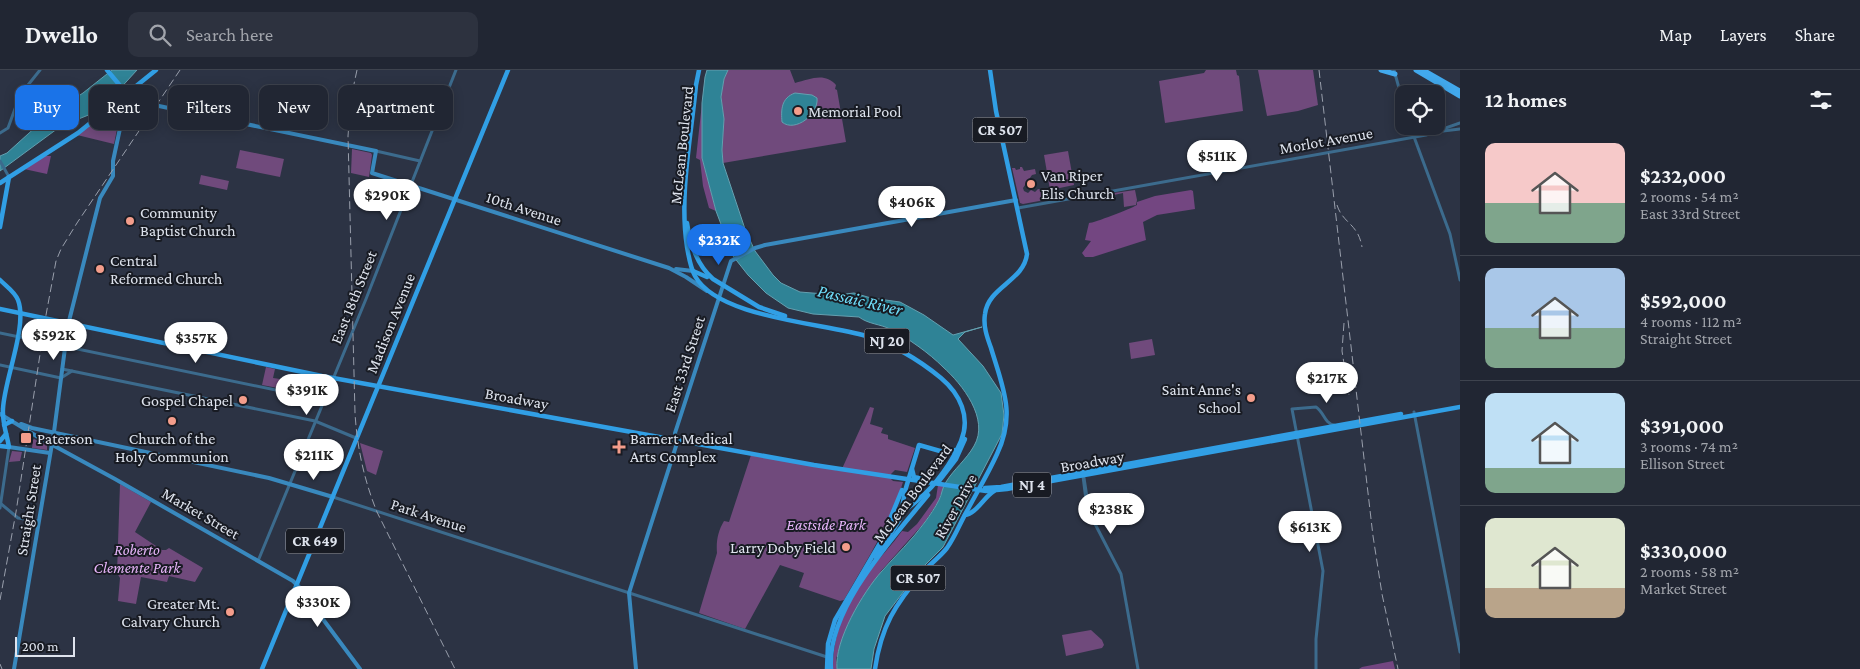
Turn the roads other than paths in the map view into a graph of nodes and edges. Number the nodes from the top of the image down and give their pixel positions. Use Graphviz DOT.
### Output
graph roads {
  1 [pos="40,70"];
  2 [pos="107,70"];
  3 [pos="156,70"];
  4 [pos="456,70"];
  5 [pos="508,70"];
  6 [pos="700,70"];
  7 [pos="990,70"];
  8 [pos="1381,70"];
  9 [pos="1416,70"];
  10 [pos="1425,70"];
  11 [pos="1395,72"];
  12 [pos="120,85"];
  13 [pos="138,85"];
  14 [pos="1398,85"];
  15 [pos="1460,89"];
  16 [pos="1460,96"];
  17 [pos="158,106"];
  18 [pos="1460,123"];
  19 [pos="89,124"];
  20 [pos="1445,129"];
  21 [pos="1460,129"];
  22 [pos="119,130"];
  23 [pos="1445,131"];
  24 [pos="0,133"];
  25 [pos="1422,135"];
  26 [pos="1413,137"];
  27 [pos="376,151"];
  28 [pos="420,160"];
  29 [pos="0,161"];
  30 [pos="9,177"];
  31 [pos="0,183"];
  32 [pos="411,185"];
  33 [pos="455,199"];
  34 [pos="1016,200"];
  35 [pos="1018,208"];
  36 [pos="0,227"];
  37 [pos="690,264"];
  38 [pos="669,268"];
  39 [pos="685,270"];
  40 [pos="693,271"];
  41 [pos="689,279"];
  42 [pos="713,279"];
  43 [pos="0,280"];
  44 [pos="1460,280"];
  45 [pos="723,285"];
  46 [pos="711,293"];
  47 [pos="719,298"];
  48 [pos="750,301"];
  49 [pos="0,309"];
  50 [pos="20,313"];
  51 [pos="30,315"];
  52 [pos="69,323"];
  53 [pos="19,327"];
  54 [pos="0,333"];
  55 [pos="17,336"];
  56 [pos="66,346"];
  57 [pos="0,365"];
  58 [pos="11,367"];
  59 [pos="62,369"];
  60 [pos="73,371"];
  61 [pos="333,377"];
  62 [pos="61,378"];
  63 [pos="378,385"];
  64 [pos="324,400"];
  65 [pos="1460,406"];
  66 [pos="1,414"];
  67 [pos="1414,414"];
  68 [pos="315,421"];
  69 [pos="16,423"];
  70 [pos="1340,425"];
  71 [pos="4,426"];
  72 [pos="54,432"];
  73 [pos="6,434"];
  74 [pos="1297,435"];
  75 [pos="356,438"];
  76 [pos="677,439"];
  77 [pos="0,441"];
  78 [pos="52,444"];
  79 [pos="959,445"];
  80 [pos="0,446"];
  81 [pos="8,447"];
  82 [pos="936,450"];
  83 [pos="50,452"];
  84 [pos="912,467"];
  85 [pos="946,467"];
  86 [pos="1082,474"];
  87 [pos="892,475"];
  88 [pos="908,478"];
  89 [pos="926,481"];
  90 [pos="290,483"];
  91 [pos="982,489"];
  92 [pos="904,491"];
  93 [pos="996,491"];
  94 [pos="333,497"];
  95 [pos="985,497"];
  96 [pos="0,503"];
  97 [pos="0,508"];
  98 [pos="965,515"];
  99 [pos="38,521"];
  100 [pos="875,550"];
  101 [pos="258,561"];
  102 [pos="864,576"];
  103 [pos="297,584"];
  104 [pos="629,593"];
  105 [pos="1460,652"];
  106 [pos="827,657"];
  107 [pos="14,669"];
  108 [pos="262,669"];
  109 [pos="360,669"];
  110 [pos="636,669"];
  111 [pos="829,669"];
  112 [pos="875,669"];
  113 [pos="1138,669"];
  114 [pos="1316,669"];
  1 -- 24 [label="street"];
  2 -- 12 [label="main road"];
  3 -- 13 [label="main road"];
  4 -- 28 [label="street, East 18th Street"];
  5 -- 33 [label="main road, Madison Avenue / CR 649"];
  6 -- 37 [label="main road, McLean Boulevard / NJ 20"];
  6 -- 42 [label="main road, McLean Boulevard / NJ 20"];
  7 -- 34 [label="main road, CR 507"];
  8 -- 11 [label="highway"];
  9 -- 16 [label="highway"];
  10 -- 15 [label="highway"];
  11 -- 14 [label="street"];
  17 -- 27 [label="main road"];
  18 -- 20 [label="street, Morlot Avenue"];
  19 -- 30 [label="main road"];
  21 -- 23 [label="street"];
  22 -- 52 [label="main road, Straight Street"];
  25 -- 26 [label="street, Morlot Avenue"];
  26 -- 35 [label="street, Morlot Avenue"];
  26 -- 44 [label="street"];
  27 -- 28 [label="street"];
  27 -- 32 [label="main road, 10th Avenue"];
  28 -- 32 [label="street, East 18th Street"];
  29 -- 30 [label="street"];
  30 -- 31 [label="main road"];
  30 -- 36 [label="main road"];
  32 -- 33 [label="main road, 10th Avenue"];
  32 -- 61 [label="street, East 18th Street"];
  33 -- 38 [label="main road, 10th Avenue"];
  33 -- 63 [label="main road, Madison Avenue / CR 649"];
  34 -- 35 [label="main road, CR 507"];
  34 -- 45 [label="main road, East 33rd Street"];
  35 -- 98 [label="main road, River Drive / CR 507"];
  37 -- 39 [label="main road"];
  37 -- 40 [label="main road, McLean Boulevard / NJ 20"];
  38 -- 39 [label="main road, 10th Avenue"];
  38 -- 41 [label="main road, 10th Avenue"];
  39 -- 40 [label="main road, 10th Avenue"];
  40 -- 41 [label="main road"];
  40 -- 42 [label="main road"];
  40 -- 46 [label="main road, McLean Boulevard / NJ 20"];
  41 -- 46 [label="main road, 10th Avenue"];
  42 -- 45 [label="main road, McLean Boulevard / NJ 20"];
  43 -- 50 [label="main road"];
  45 -- 47 [label="main road, East 33rd Street"];
  45 -- 48 [label="main road, McLean Boulevard / NJ 20"];
  46 -- 47 [label="main road, McLean Boulevard / NJ 20"];
  47 -- 48 [label="main road"];
  47 -- 76 [label="main road, East 33rd Street"];
  47 -- 79 [label="main road, McLean Boulevard / NJ 20"];
  48 -- 102 [label="main road, McLean Boulevard / NJ 20"];
  49 -- 50 [label="main road"];
  50 -- 51 [label="main road"];
  50 -- 53 [label="main road"];
  51 -- 52 [label="main road"];
  51 -- 53 [label="main road"];
  52 -- 56 [label="main road, Straight Street"];
  52 -- 61 [label="main road, Broadway"];
  53 -- 55 [label="main road"];
  54 -- 55 [label="street"];
  55 -- 56 [label="street"];
  55 -- 58 [label="main road"];
  56 -- 59 [label="main road, Straight Street"];
  56 -- 64 [label="street"];
  57 -- 58 [label="street"];
  58 -- 62 [label="street"];
  58 -- 66 [label="main road"];
  59 -- 60 [label="street"];
  59 -- 62 [label="main road, Straight Street"];
  60 -- 62 [label="street"];
  60 -- 68 [label="street"];
  61 -- 63 [label="main road, Broadway"];
  61 -- 64 [label="street, East 18th Street"];
  62 -- 72 [label="main road, Straight Street"];
  63 -- 75 [label="main road, Madison Avenue / CR 649"];
  63 -- 76 [label="main road, Broadway"];
  64 -- 68 [label="street, East 18th Street"];
  65 -- 67 [label="main road, Broadway / NJ 4"];
  66 -- 69 [label="main road, Market Street"];
  66 -- 71 [label="main road"];
  67 -- 70 [label="main road, Broadway / NJ 4"];
  67 -- 74 [label="main road, Broadway / NJ 4"];
  67 -- 105 [label="street"];
  68 -- 75 [label="street"];
  68 -- 90 [label="street, East 18th Street"];
  69 -- 71 [label="main road"];
  69 -- 72 [label="main road, Park Avenue"];
  69 -- 78 [label="main road, Market Street"];
  70 -- 74 [label="main road, Broadway / NJ 4"];
  70 -- 74 [label="street"];
  71 -- 73 [label="main road"];
  72 -- 78 [label="main road, Straight Street"];
  72 -- 90 [label="main road, Park Avenue"];
  73 -- 77 [label="main road"];
  73 -- 81 [label="main road"];
  74 -- 86 [label="main road, Broadway / NJ 4"];
  74 -- 114 [label="street"];
  75 -- 94 [label="main road, Madison Avenue / CR 649"];
  76 -- 87 [label="main road, Broadway"];
  76 -- 104 [label="main road, East 33rd Street"];
  78 -- 83 [label="main road, Straight Street"];
  78 -- 101 [label="main road, Market Street"];
  79 -- 82 [label="main road"];
  79 -- 85 [label="main road, McLean Boulevard / NJ 20"];
  80 -- 81 [label="main road"];
  81 -- 83 [label="main road"];
  81 -- 96 [label="street"];
  82 -- 84 [label="main road"];
  82 -- 85 [label="main road"];
  83 -- 99 [label="main road, Straight Street"];
  84 -- 88 [label="main road"];
  84 -- 89 [label="main road"];
  85 -- 100 [label="main road, McLean Boulevard / NJ 20"];
  86 -- 91 [label="main road, Broadway / NJ 4"];
  86 -- 93 [label="main road, Broadway / NJ 4"];
  86 -- 113 [label="street"];
  87 -- 88 [label="main road, Broadway / NJ 4"];
  87 -- 100 [label="main road"];
  88 -- 89 [label="main road, Broadway / NJ 4"];
  88 -- 92 [label="main road"];
  89 -- 91 [label="main road, Broadway / NJ 4"];
  89 -- 92 [label="main road"];
  90 -- 94 [label="main road, Park Avenue"];
  90 -- 101 [label="street, East 18th Street"];
  91 -- 93 [label="main road, Broadway / NJ 4"];
  91 -- 95 [label="main road"];
  92 -- 102 [label="main road"];
  93 -- 95 [label="main road"];
  94 -- 103 [label="main road, Madison Avenue / CR 649"];
  94 -- 104 [label="street, Park Avenue"];
  95 -- 98 [label="main road"];
  96 -- 97 [label="street"];
  96 -- 99 [label="street"];
  98 -- 112 [label="main road, River Drive / CR 507"];
  99 -- 107 [label="main road, Straight Street"];
  100 -- 106 [label="main road, McLean Boulevard / NJ 20"];
  101 -- 103 [label="main road, Market Street"];
  102 -- 111 [label="main road, McLean Boulevard / NJ 20"];
  103 -- 108 [label="main road, Madison Avenue / CR 649"];
  103 -- 109 [label="main road, Market Street"];
  104 -- 106 [label="street, Park Avenue"];
  104 -- 110 [label="main road"];
  106 -- 111 [label="main road, McLean Boulevard / NJ 20"];
}
